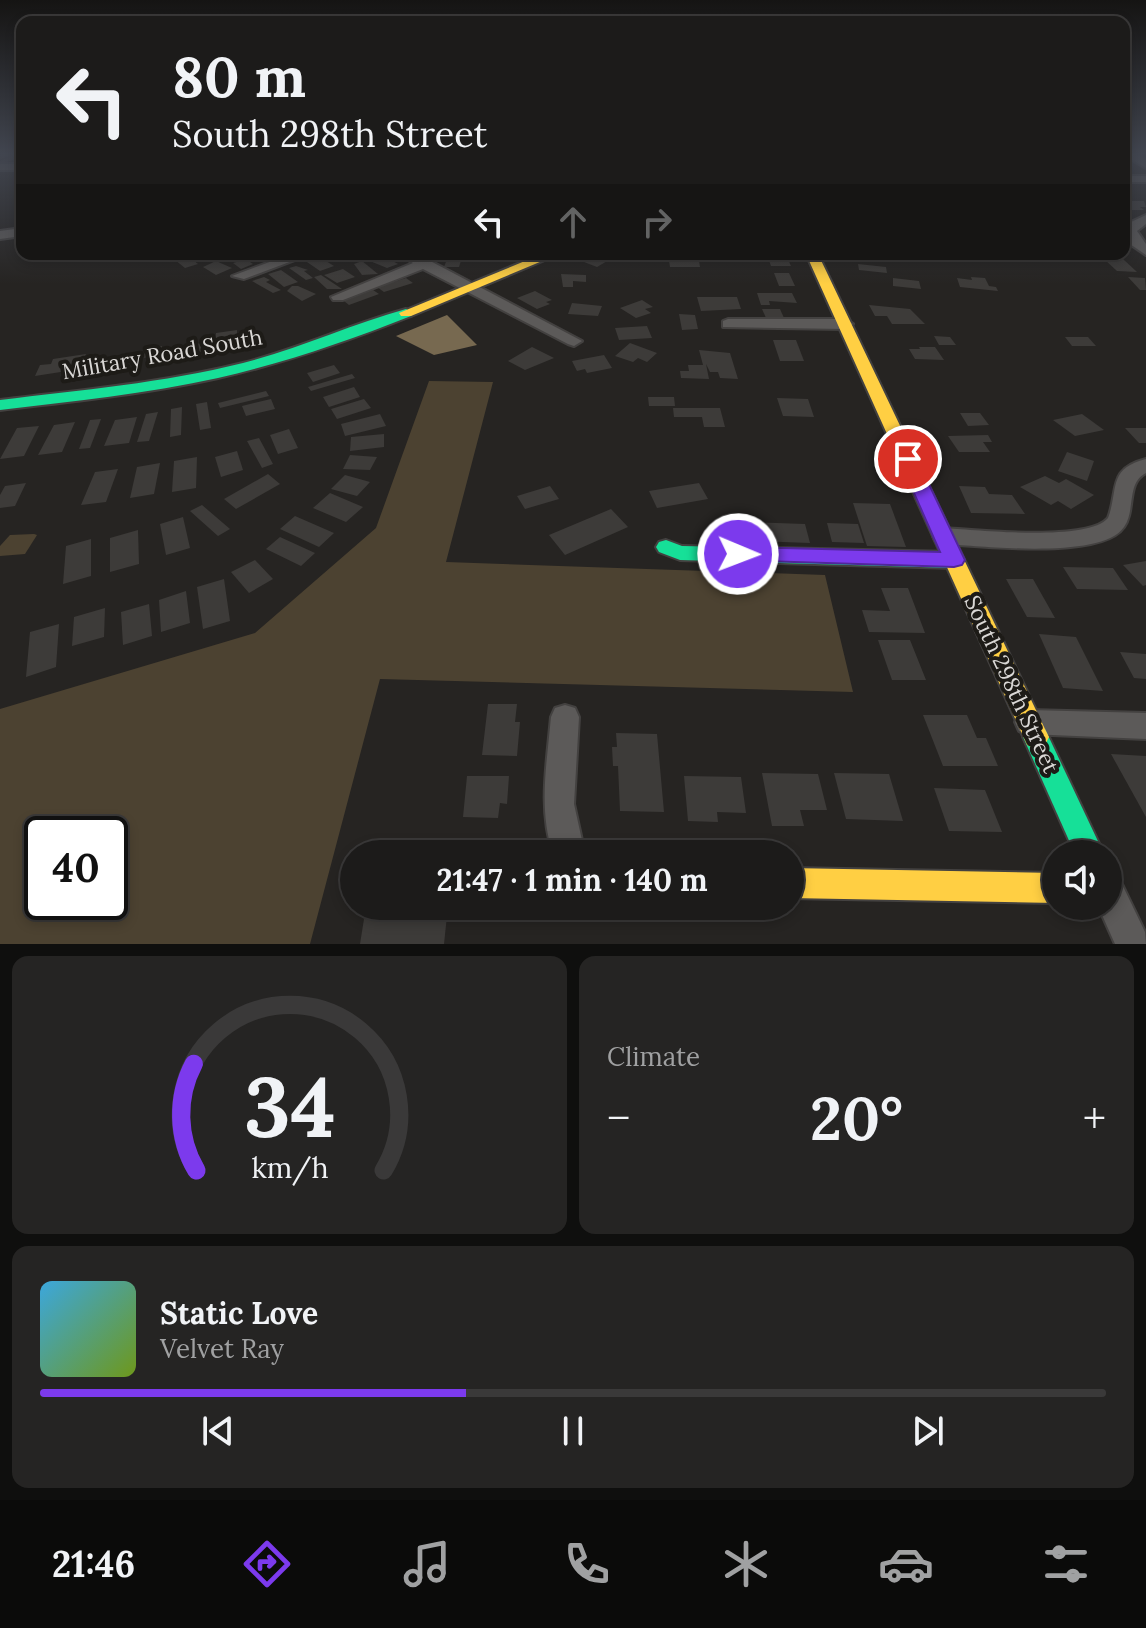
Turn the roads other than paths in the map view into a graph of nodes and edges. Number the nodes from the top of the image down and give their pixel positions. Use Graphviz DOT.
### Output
graph roads {
  1 [pos="1143,220"];
  2 [pos="1146,251"];
  3 [pos="286,260"];
  4 [pos="417,260"];
  5 [pos="538,260"];
  6 [pos="815,260"];
  7 [pos="424,264"];
  8 [pos="239,276"];
  9 [pos="466,288"];
  10 [pos="338,297"];
  11 [pos="728,324"];
  12 [pos="845,324"];
  13 [pos="574,341"];
  14 [pos="0,405"];
  15 [pos="1146,465"];
  16 [pos="944,536"];
  17 [pos="666,547"];
  18 [pos="954,560"];
  19 [pos="565,717"];
  20 [pos="1029,722"];
  21 [pos="1146,726"];
  22 [pos="565,840"];
  23 [pos="1084,840"];
  24 [pos="804,883"];
  25 [pos="1042,888"];
  26 [pos="1121,920"];
  27 [pos="1133,944"];
  1 -- 2 [label="street"];
  3 -- 8 [label="street"];
  4 -- 7 [label="street"];
  5 -- 9 [label="street, Military Road South"];
  6 -- 12 [label="street, South 298th Street"];
  7 -- 9 [label="street"];
  7 -- 10 [label="street"];
  9 -- 13 [label="street"];
  9 -- 14 [label="street, Military Road South"];
  11 -- 12 [label="street"];
  12 -- 16 [label="street, South 298th Street"];
  15 -- 16 [label="street"];
  16 -- 18 [label="street, South 298th Street"];
  17 -- 18 [label="street"];
  18 -- 20 [label="street, South 298th Street"];
  19 -- 22 [label="street"];
  20 -- 21 [label="street"];
  20 -- 23 [label="street, South 298th Street"];
  24 -- 25 [label="street"];
  26 -- 27 [label="street"];
}
